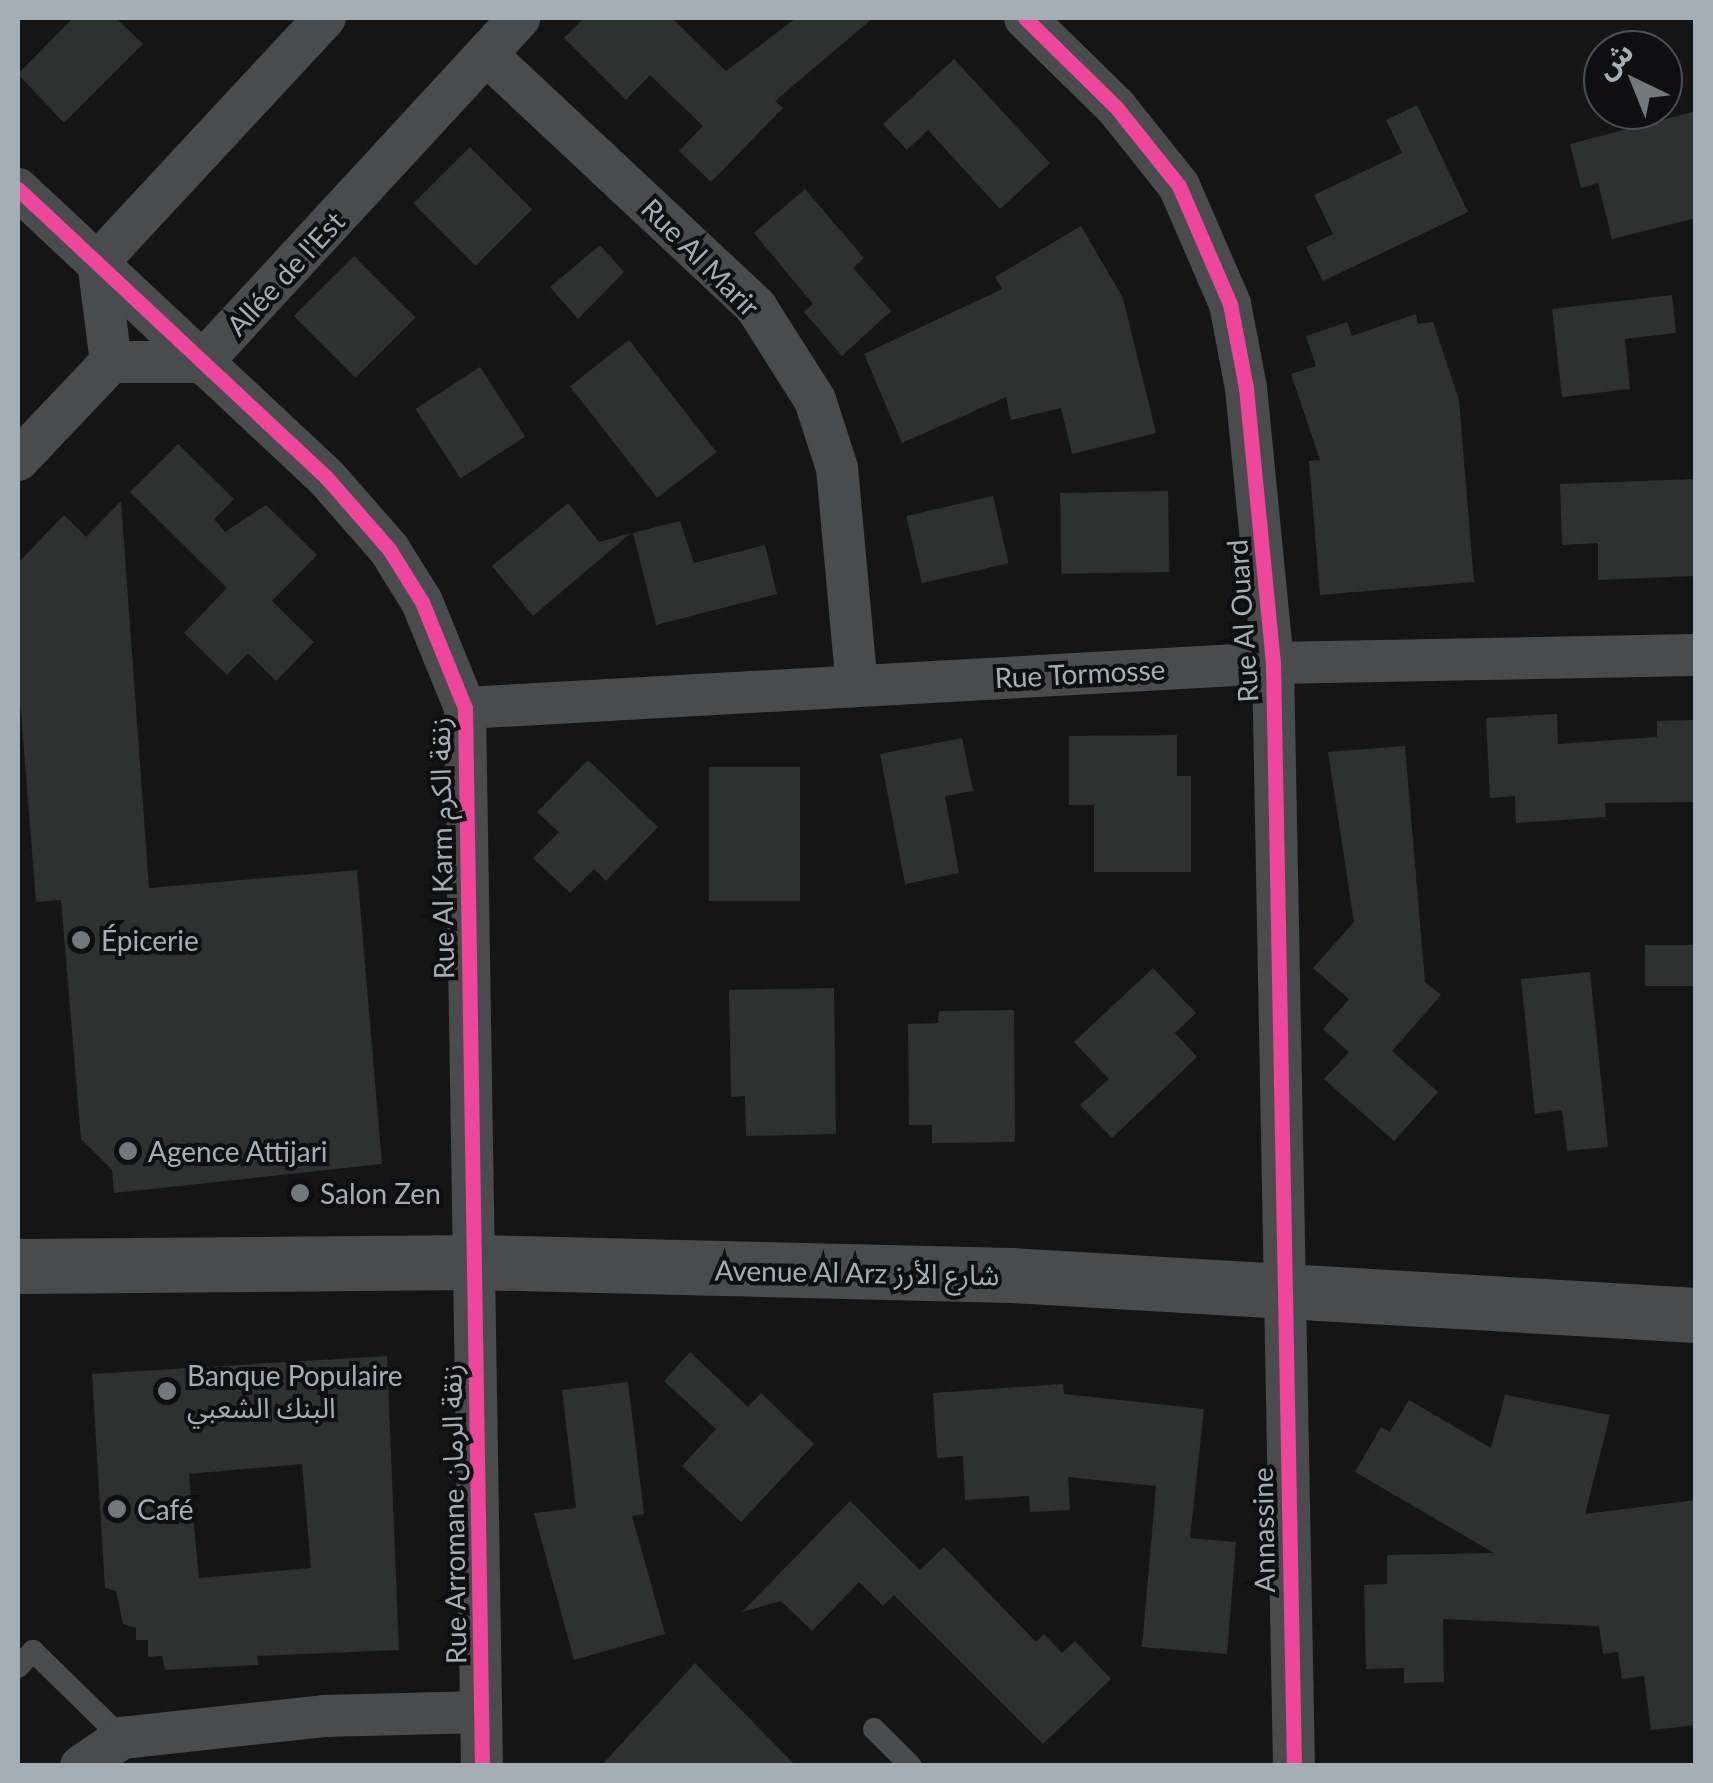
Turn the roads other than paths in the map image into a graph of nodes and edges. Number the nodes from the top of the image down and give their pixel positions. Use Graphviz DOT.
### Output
graph roads {
  1 [pos="325,18"];
  2 [pos="519,18"];
  3 [pos="1026,18"];
  4 [pos="487,54"];
  5 [pos="18,189"];
  6 [pos="98,262"];
  7 [pos="110,362"];
  8 [pos="202,362"];
  9 [pos="18,460"];
  10 [pos="1696,655"];
  11 [pos="1273,662"];
  12 [pos="857,686"];
  13 [pos="465,708"];
  14 [pos="473,1262"];
  15 [pos="18,1266"];
  16 [pos="1286,1294"];
  17 [pos="1696,1316"];
  18 [pos="18,1667"];
  19 [pos="481,1712"];
  20 [pos="874,1729"];
  21 [pos="122,1738"];
  22 [pos="81,1766"];
  23 [pos="482,1766"];
  24 [pos="912,1766"];
  25 [pos="1294,1766"];
  1 -- 6 [label="street"];
  2 -- 4 [label="street, Allée de l'Est"];
  3 -- 11 [label="street, Rue Al Ouard"];
  4 -- 8 [label="street, Allée de l'Est"];
  4 -- 12 [label="street, Rue Al Marir"];
  5 -- 6 [label="street, Rue Al Karm زنقة الكرم"];
  6 -- 7 [label="street"];
  6 -- 8 [label="street, Rue Al Karm زنقة الكرم"];
  7 -- 8 [label="street"];
  7 -- 9 [label="street"];
  8 -- 13 [label="street, Rue Al Karm زنقة الكرم"];
  10 -- 11 [label="street, Rue Tormosse"];
  11 -- 12 [label="street, Rue Tormosse"];
  11 -- 16 [label="street, Rue Al Ouard"];
  12 -- 13 [label="street, Rue Tormosse"];
  13 -- 14 [label="street, Rue Al Karm زنقة الكرم"];
  14 -- 15 [label="street, Avenue Al Arz شارع الأرز"];
  14 -- 16 [label="street, Avenue Al Arz شارع الأرز"];
  14 -- 19 [label="street, Rue Arromane زنقة الرمان"];
  16 -- 17 [label="street, Avenue Al Arz شارع الأرز"];
  16 -- 25 [label="street, Annassine"];
  18 -- 21 [label="lane"];
  19 -- 21 [label="street"];
  19 -- 23 [label="street, Rue Arromane زنقة الرمان"];
  20 -- 24 [label="lane"];
  21 -- 22 [label="street"];
}
